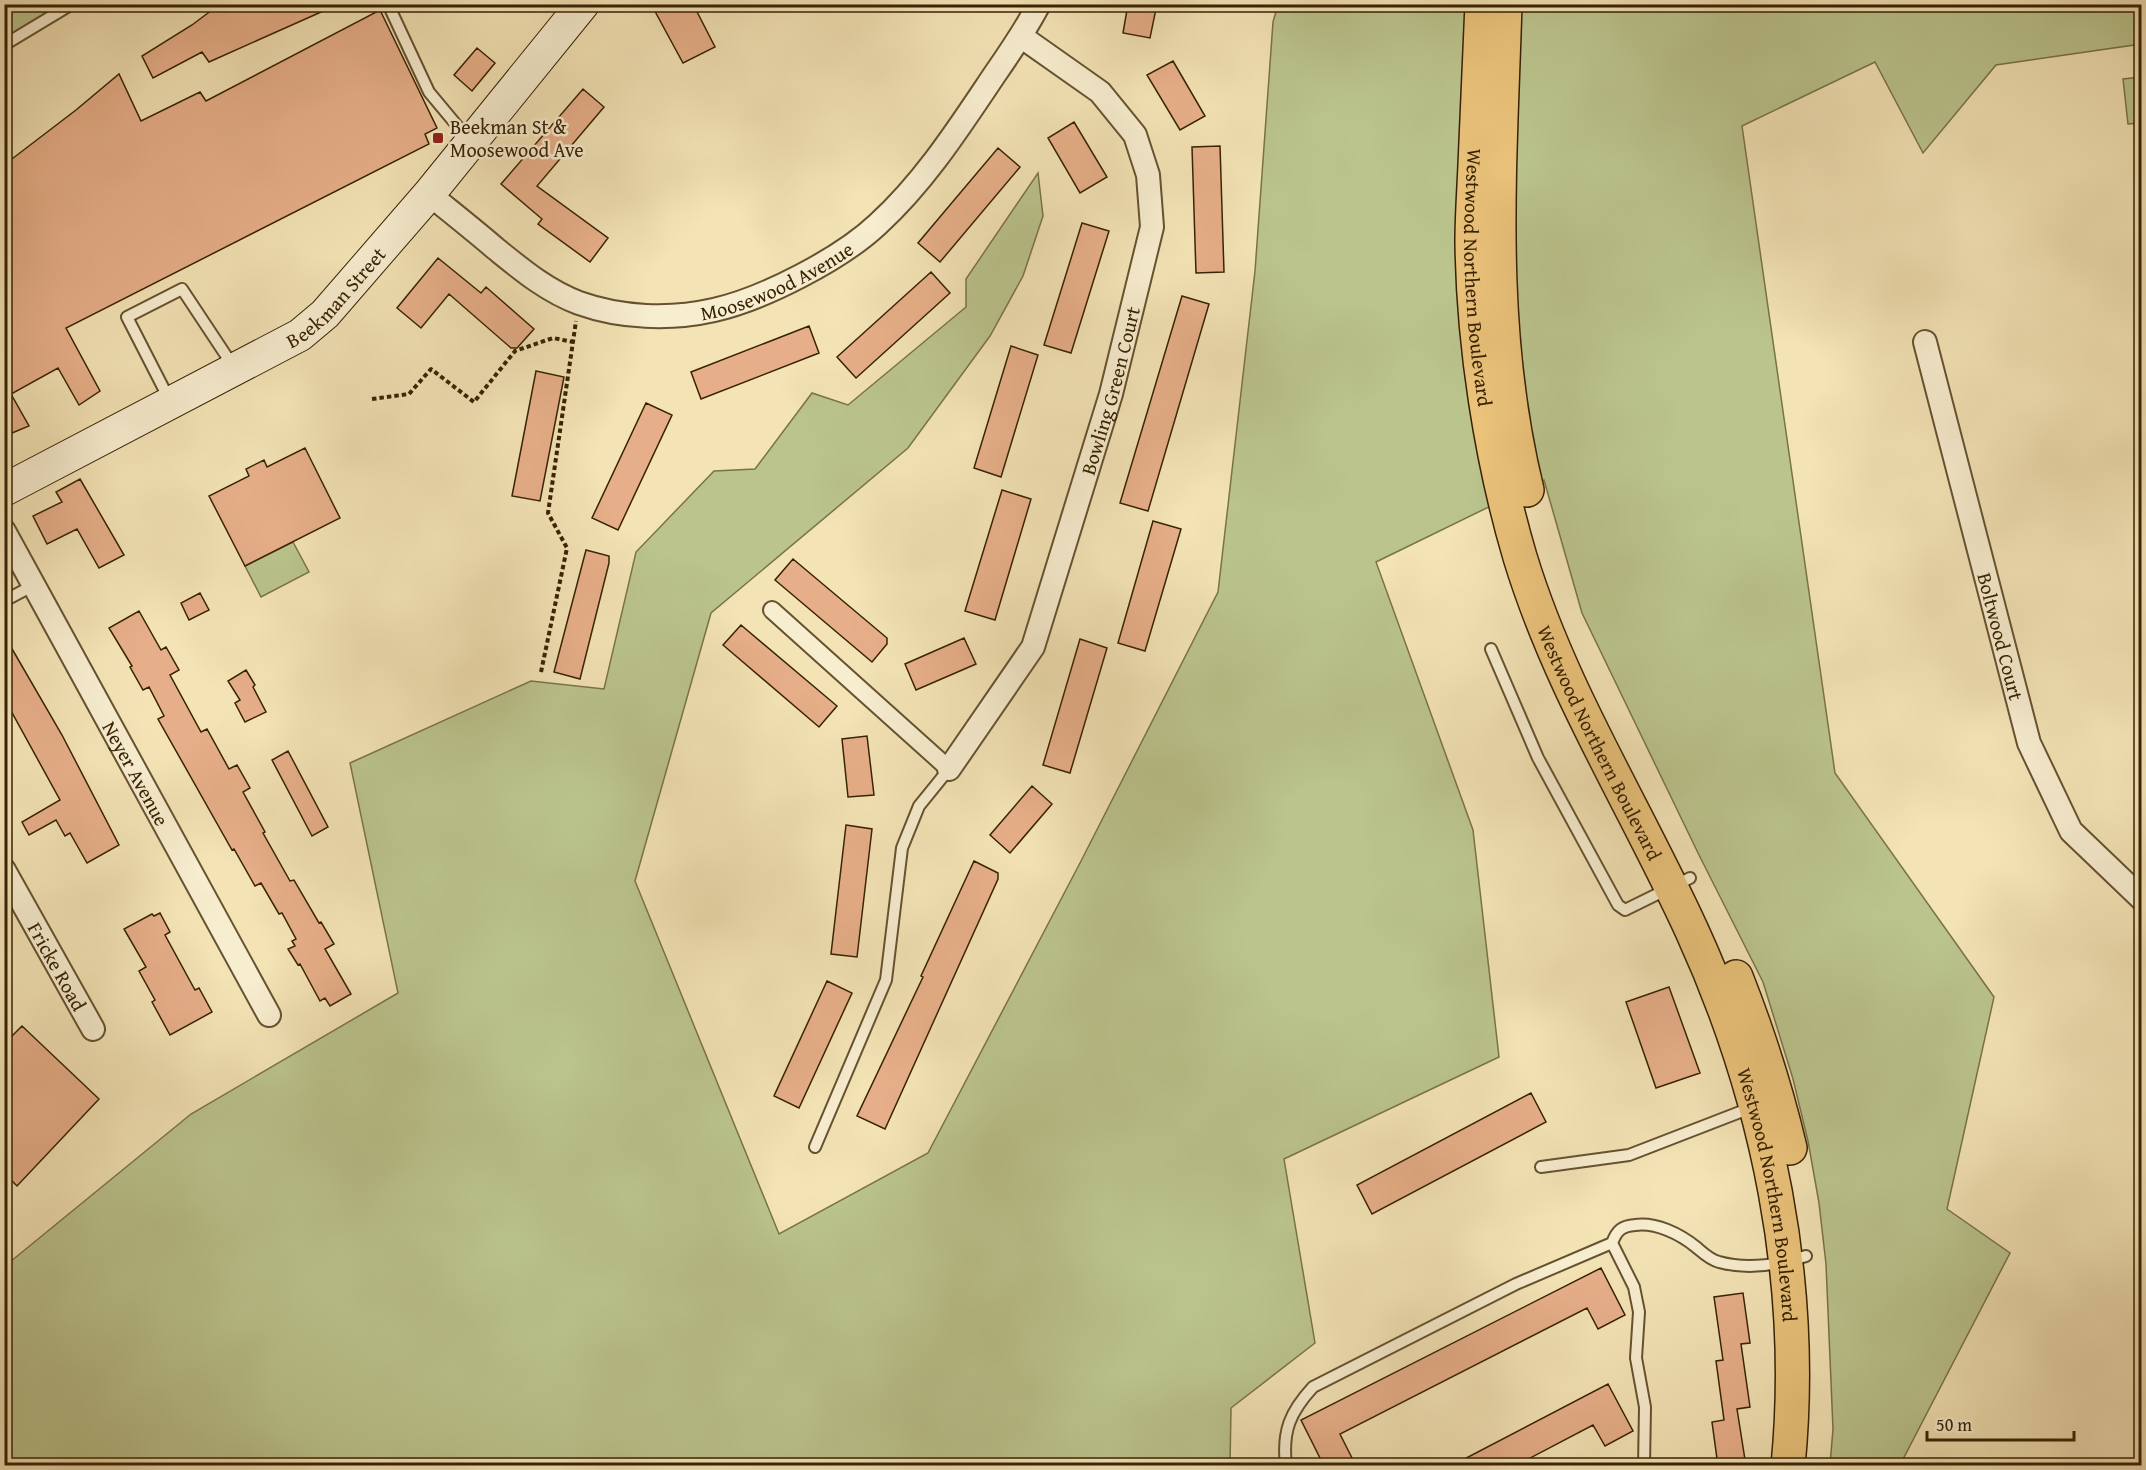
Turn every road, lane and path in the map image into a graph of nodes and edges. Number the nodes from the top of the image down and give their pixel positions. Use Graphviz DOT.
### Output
graph roads {
  1 [pos="72,4"];
  2 [pos="388,4"];
  3 [pos="583,4"];
  4 [pos="1039,4"];
  5 [pos="1482,4"];
  6 [pos="1505,4"];
  7 [pos="1022,37"];
  8 [pos="4,45"];
  9 [pos="471,143"];
  10 [pos="429,194"];
  11 [pos="579,303"];
  12 [pos="573,342"];
  13 [pos="1926,342"];
  14 [pos="235,369"];
  15 [pos="372,399"];
  16 [pos="171,402"];
  17 [pos="4,490"];
  18 [pos="4,531"];
  19 [pos="34,585"];
  20 [pos="4,601"];
  21 [pos="772,610"];
  22 [pos="1491,649"];
  23 [pos="541,672"];
  24 [pos="949,769"];
  25 [pos="4,870"];
  26 [pos="1681,883"];
  27 [pos="2142,899"];
  28 [pos="269,1015"];
  29 [pos="93,1029"];
  30 [pos="1767,1101"];
  31 [pos="815,1147"];
  32 [pos="1541,1167"];
  33 [pos="1612,1243"];
  34 [pos="1796,1259"];
  35 [pos="1286,1466"];
  36 [pos="1644,1466"];
  37 [pos="1788,1466"];
  38 [pos="1810,1466"];
  1 -- 8 [label="lane"];
  2 -- 9 [label="lane"];
  3 -- 9 [label="main road, Beekman Street"];
  4 -- 7 [label="street, Moosewood Avenue"];
  5 -- 26 [label="main road, Westwood Northern Boulevard"];
  6 -- 26 [label="main road, Westwood Northern Boulevard"];
  7 -- 11 [label="street, Moosewood Avenue"];
  7 -- 24 [label="street, Bowling Green Court"];
  9 -- 10 [label="main road, Beekman Street"];
  10 -- 11 [label="street, Moosewood Avenue"];
  10 -- 14 [label="main road, Beekman Street"];
  11 -- 12 [label="path"];
  12 -- 15 [label="path"];
  12 -- 23 [label="path"];
  13 -- 27 [label="street, Boltwood Court"];
  14 -- 16 [label="main road, Beekman Street"];
  14 -- 16 [label="lane"];
  16 -- 17 [label="main road, Beekman Street"];
  18 -- 19 [label="street, Neyer Avenue"];
  19 -- 20 [label="lane"];
  19 -- 28 [label="street, Neyer Avenue"];
  21 -- 24 [label="street"];
  22 -- 26 [label="lane"];
  24 -- 31 [label="lane"];
  25 -- 29 [label="street, Fricke Road"];
  26 -- 30 [label="main road, Westwood Northern Boulevard"];
  30 -- 32 [label="lane"];
  30 -- 34 [label="main road, Westwood Northern Boulevard"];
  33 -- 34 [label="lane"];
  33 -- 35 [label="lane"];
  33 -- 36 [label="lane"];
  34 -- 37 [label="main road, Westwood Northern Boulevard"];
  34 -- 38 [label="main road, Westwood Northern Boulevard"];
}
